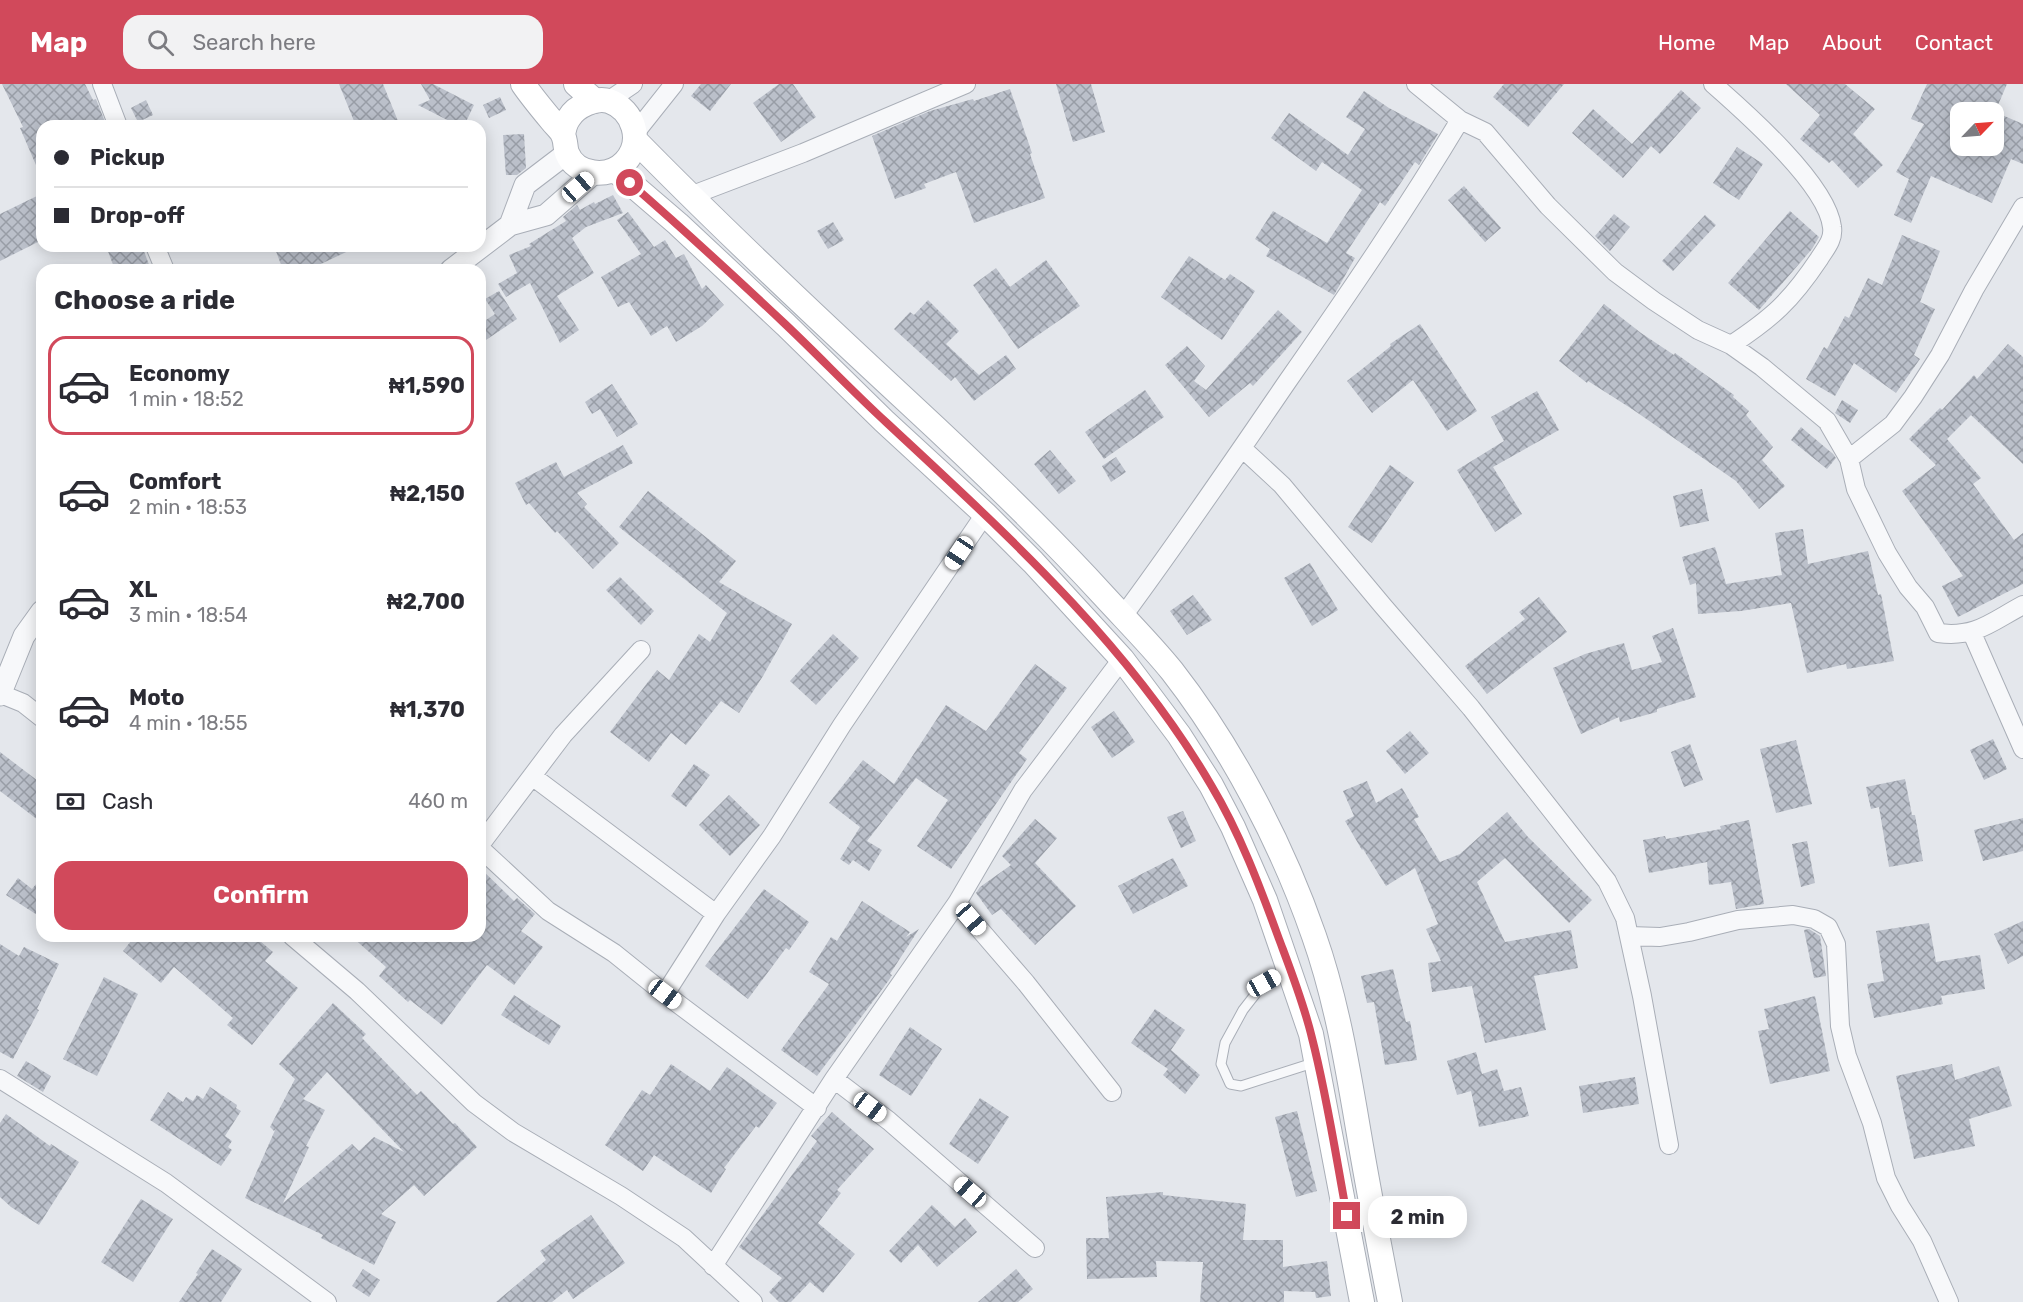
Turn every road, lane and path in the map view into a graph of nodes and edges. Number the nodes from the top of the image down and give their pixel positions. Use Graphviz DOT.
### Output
graph roads {
  1 [pos="102,84"];
  2 [pos="523,84"];
  3 [pos="576,84"];
  4 [pos="633,84"];
  5 [pos="674,84"];
  6 [pos="966,84"];
  7 [pos="1416,84"];
  8 [pos="1713,84"];
  9 [pos="602,101"];
  10 [pos="116,120"];
  11 [pos="1460,120"];
  12 [pos="635,136"];
  13 [pos="565,144"];
  14 [pos="604,172"];
  15 [pos="690,196"];
  16 [pos="2023,207"];
  17 [pos="510,225"];
  18 [pos="486,243"];
  19 [pos="475,252"];
  20 [pos="459,264"];
  21 [pos="1731,345"];
  22 [pos="1242,448"];
  23 [pos="1849,459"];
  24 [pos="986,514"];
  25 [pos="2023,605"];
  26 [pos="1123,616"];
  27 [pos="36,619"];
  28 [pos="1972,633"];
  29 [pos="640,650"];
  30 [pos="1122,659"];
  31 [pos="0,694"];
  32 [pos="36,713"];
  33 [pos="2023,749"];
  34 [pos="532,776"];
  35 [pos="486,838"];
  36 [pos="486,852"];
  37 [pos="957,903"];
  38 [pos="716,914"];
  39 [pos="1629,936"];
  40 [pos="299,942"];
  41 [pos="1290,969"];
  42 [pos="665,994"];
  43 [pos="1318,1062"];
  44 [pos="0,1079"];
  45 [pos="834,1079"];
  46 [pos="1112,1092"];
  47 [pos="817,1108"];
  48 [pos="1669,1145"];
  49 [pos="1035,1248"];
  50 [pos="713,1266"];
  51 [pos="327,1302"];
  52 [pos="753,1302"];
  53 [pos="1362,1302"];
  54 [pos="1390,1302"];
  55 [pos="1949,1302"];
  1 -- 10 [label="street"];
  2 -- 13 [label="main road"];
  3 -- 9 [label="main road"];
  4 -- 9 [label="street"];
  5 -- 12 [label="street"];
  6 -- 15 [label="street"];
  7 -- 11 [label="street"];
  8 -- 21 [label="street"];
  9 -- 12 [label="main road"];
  9 -- 13 [label="main road"];
  11 -- 21 [label="street"];
  11 -- 22 [label="street"];
  12 -- 14 [label="main road"];
  12 -- 15 [label="main road"];
  13 -- 14 [label="main road"];
  13 -- 17 [label="street"];
  14 -- 17 [label="street"];
  14 -- 24 [label="main road"];
  15 -- 26 [label="main road"];
  16 -- 23 [label="street"];
  17 -- 18 [label="street"];
  19 -- 20 [label="street"];
  21 -- 23 [label="street"];
  22 -- 26 [label="street"];
  22 -- 39 [label="street"];
  23 -- 28 [label="street"];
  24 -- 30 [label="main road"];
  24 -- 38 [label="street"];
  25 -- 28 [label="street"];
  26 -- 54 [label="main road"];
  27 -- 31 [label="street"];
  28 -- 33 [label="street"];
  29 -- 34 [label="street"];
  30 -- 37 [label="street"];
  30 -- 41 [label="main road"];
  31 -- 32 [label="street"];
  34 -- 35 [label="street"];
  34 -- 38 [label="street"];
  36 -- 42 [label="street"];
  37 -- 45 [label="street"];
  37 -- 46 [label="street"];
  38 -- 42 [label="street"];
  39 -- 48 [label="street"];
  39 -- 55 [label="street"];
  40 -- 50 [label="street"];
  41 -- 43 [label="main road"];
  41 -- 43 [label="lane"];
  42 -- 47 [label="street"];
  43 -- 53 [label="main road"];
  44 -- 51 [label="street"];
  45 -- 47 [label="street"];
  45 -- 49 [label="street"];
  47 -- 50 [label="street"];
  50 -- 52 [label="street"];
}
